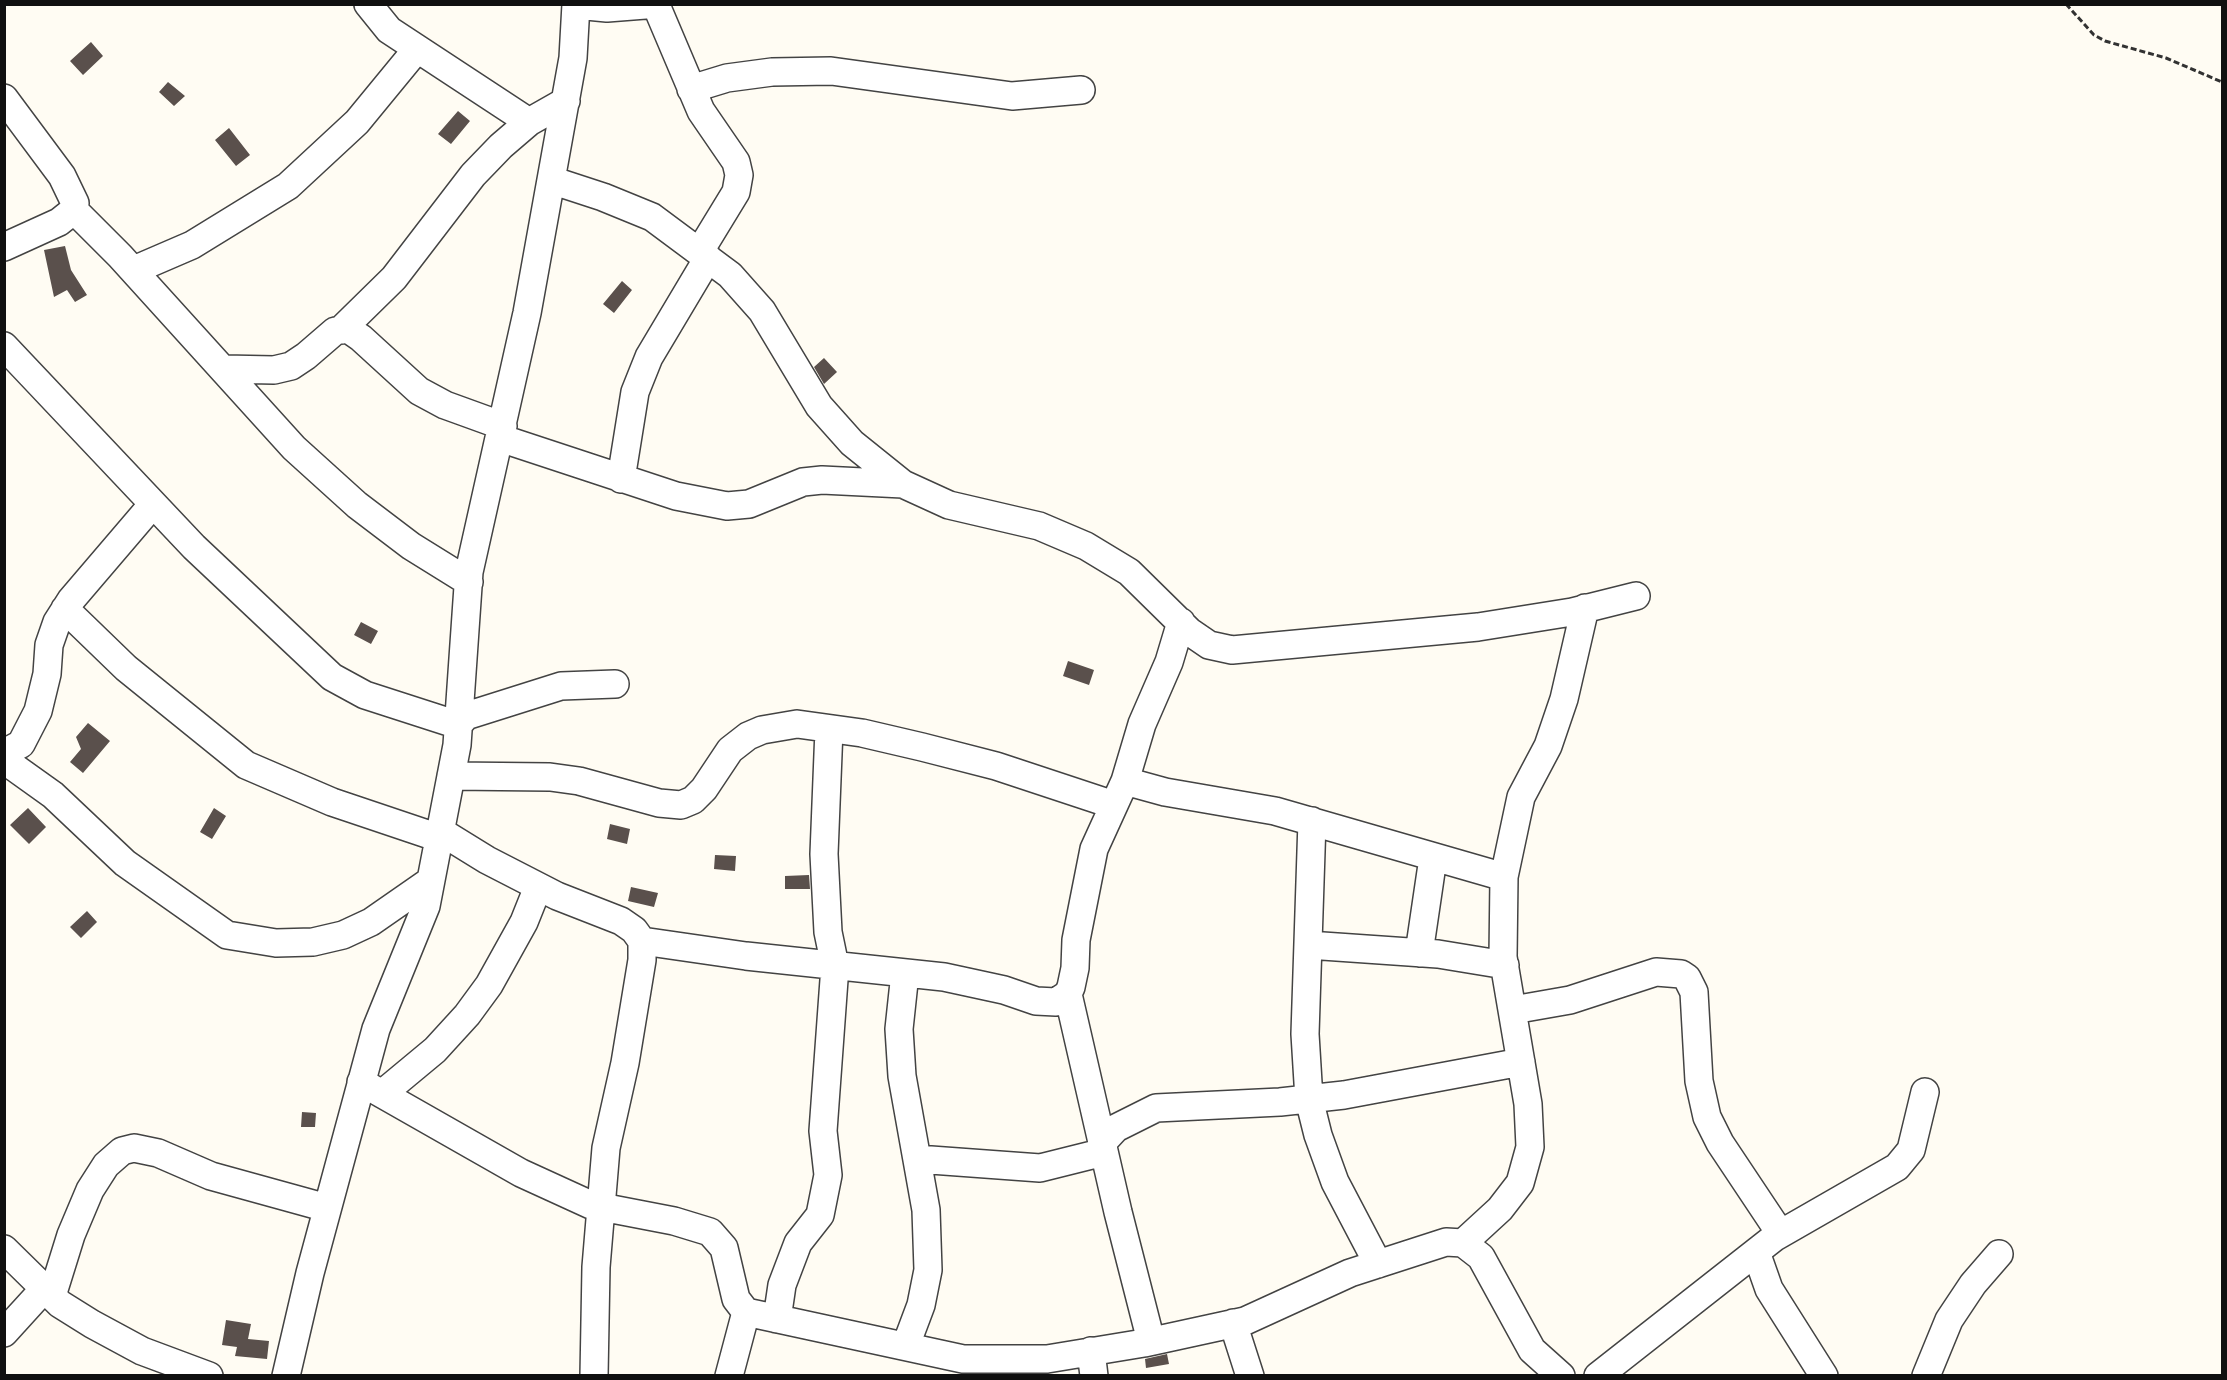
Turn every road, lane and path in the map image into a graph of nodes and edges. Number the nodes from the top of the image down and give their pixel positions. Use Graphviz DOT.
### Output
graph roads {
  1 [pos="368,4"];
  2 [pos="2066,4"];
  3 [pos="576,5"];
  4 [pos="657,5"];
  5 [pos="417,49"];
  6 [pos="2223,82"];
  7 [pos="691,89"];
  8 [pos="1081,90"];
  9 [pos="4,98"];
  10 [pos="566,101"];
  11 [pos="530,122"];
  12 [pos="551,180"];
  13 [pos="74,210"];
  14 [pos="4,247"];
  15 [pos="704,254"];
  16 [pos="134,270"];
  17 [pos="341,330"];
  18 [pos="4,346"];
  19 [pos="224,369"];
  20 [pos="502,432"];
  21 [pos="621,479"];
  22 [pos="903,484"];
  23 [pos="153,504"];
  24 [pos="469,582"];
  25 [pos="1636,596"];
  26 [pos="1585,608"];
  27 [pos="65,609"];
  28 [pos="1181,622"];
  29 [pos="615,684"];
  30 [pos="458,725"];
  31 [pos="829,729"];
  32 [pos="4,753"];
  33 [pos="4,760"];
  34 [pos="451,776"];
  35 [pos="1120,793"];
  36 [pos="1312,821"];
  37 [pos="439,835"];
  38 [pos="1433,858"];
  39 [pos="1504,877"];
  40 [pos="430,881"];
  41 [pos="538,887"];
  42 [pos="642,941"];
  43 [pos="1308,945"];
  44 [pos="1419,953"];
  45 [pos="1505,965"];
  46 [pos="835,966"];
  47 [pos="905,973"];
  48 [pos="1068,994"];
  49 [pos="1513,1010"];
  50 [pos="1521,1062"];
  51 [pos="372,1088"];
  52 [pos="1925,1092"];
  53 [pos="1309,1099"];
  54 [pos="1103,1148"];
  55 [pos="917,1159"];
  56 [pos="601,1207"];
  57 [pos="327,1208"];
  58 [pos="1780,1233"];
  59 [pos="1463,1243"];
  60 [pos="4,1249"];
  61 [pos="1756,1252"];
  62 [pos="2000,1254"];
  63 [pos="1378,1264"];
  64 [pos="48,1293"];
  65 [pos="746,1312"];
  66 [pos="777,1319"];
  67 [pos="1233,1323"];
  68 [pos="4,1333"];
  69 [pos="1150,1341"];
  70 [pos="906,1345"];
  71 [pos="1093,1363"];
  72 [pos="939,1364"];
  73 [pos="209,1376"];
  74 [pos="286,1376"];
  75 [pos="594,1376"];
  76 [pos="729,1376"];
  77 [pos="1250,1376"];
  78 [pos="1562,1376"];
  79 [pos="1598,1376"];
  80 [pos="1824,1376"];
  81 [pos="1926,1376"];
  1 -- 5 [label="street"];
  2 -- 6 [label="path"];
  3 -- 4 [label="street"];
  3 -- 10 [label="street"];
  4 -- 7 [label="street"];
  5 -- 11 [label="street"];
  5 -- 16 [label="street"];
  7 -- 8 [label="street"];
  7 -- 15 [label="street"];
  9 -- 13 [label="street"];
  10 -- 11 [label="street"];
  10 -- 12 [label="street"];
  11 -- 17 [label="street"];
  12 -- 15 [label="street"];
  12 -- 20 [label="street"];
  13 -- 14 [label="street"];
  13 -- 16 [label="street"];
  15 -- 21 [label="street"];
  15 -- 22 [label="street"];
  16 -- 19 [label="street"];
  17 -- 19 [label="street"];
  17 -- 20 [label="street"];
  18 -- 23 [label="street"];
  19 -- 24 [label="street"];
  20 -- 21 [label="street"];
  20 -- 24 [label="street"];
  21 -- 22 [label="street"];
  22 -- 28 [label="street"];
  23 -- 27 [label="street"];
  23 -- 30 [label="street"];
  24 -- 30 [label="street"];
  25 -- 26 [label="street"];
  26 -- 28 [label="street"];
  26 -- 39 [label="street"];
  27 -- 32 [label="street"];
  27 -- 37 [label="street"];
  28 -- 35 [label="street"];
  29 -- 30 [label="street"];
  30 -- 34 [label="street"];
  31 -- 34 [label="street"];
  31 -- 35 [label="street"];
  31 -- 46 [label="street"];
  33 -- 40 [label="street"];
  34 -- 37 [label="street"];
  35 -- 36 [label="street"];
  35 -- 48 [label="street"];
  36 -- 38 [label="street"];
  36 -- 43 [label="street"];
  37 -- 40 [label="street"];
  37 -- 41 [label="street"];
  38 -- 39 [label="street"];
  38 -- 44 [label="street"];
  39 -- 45 [label="street"];
  40 -- 51 [label="street"];
  41 -- 42 [label="street"];
  41 -- 51 [label="street"];
  42 -- 46 [label="street"];
  42 -- 56 [label="street"];
  43 -- 44 [label="street"];
  43 -- 53 [label="street"];
  44 -- 45 [label="street"];
  45 -- 49 [label="street"];
  46 -- 47 [label="street"];
  46 -- 66 [label="street"];
  47 -- 48 [label="street"];
  47 -- 55 [label="street"];
  48 -- 54 [label="street"];
  49 -- 50 [label="street"];
  49 -- 58 [label="street"];
  50 -- 53 [label="street"];
  50 -- 59 [label="street"];
  51 -- 56 [label="street"];
  51 -- 57 [label="street"];
  52 -- 58 [label="street"];
  53 -- 54 [label="street"];
  53 -- 63 [label="street"];
  54 -- 55 [label="street"];
  54 -- 69 [label="street"];
  55 -- 70 [label="street"];
  56 -- 65 [label="street"];
  56 -- 75 [label="street"];
  57 -- 64 [label="street"];
  57 -- 74 [label="street"];
  58 -- 61 [label="street"];
  59 -- 63 [label="street"];
  59 -- 78 [label="street"];
  60 -- 64 [label="street"];
  61 -- 79 [label="street"];
  61 -- 80 [label="street"];
  62 -- 81 [label="street"];
  63 -- 67 [label="street"];
  64 -- 68 [label="street"];
  64 -- 73 [label="street"];
  65 -- 66 [label="street"];
  65 -- 76 [label="street"];
  66 -- 70 [label="street"];
  67 -- 69 [label="street"];
  67 -- 77 [label="street"];
  69 -- 71 [label="street"];
  70 -- 72 [label="street"];
  71 -- 72 [label="street"];
}
